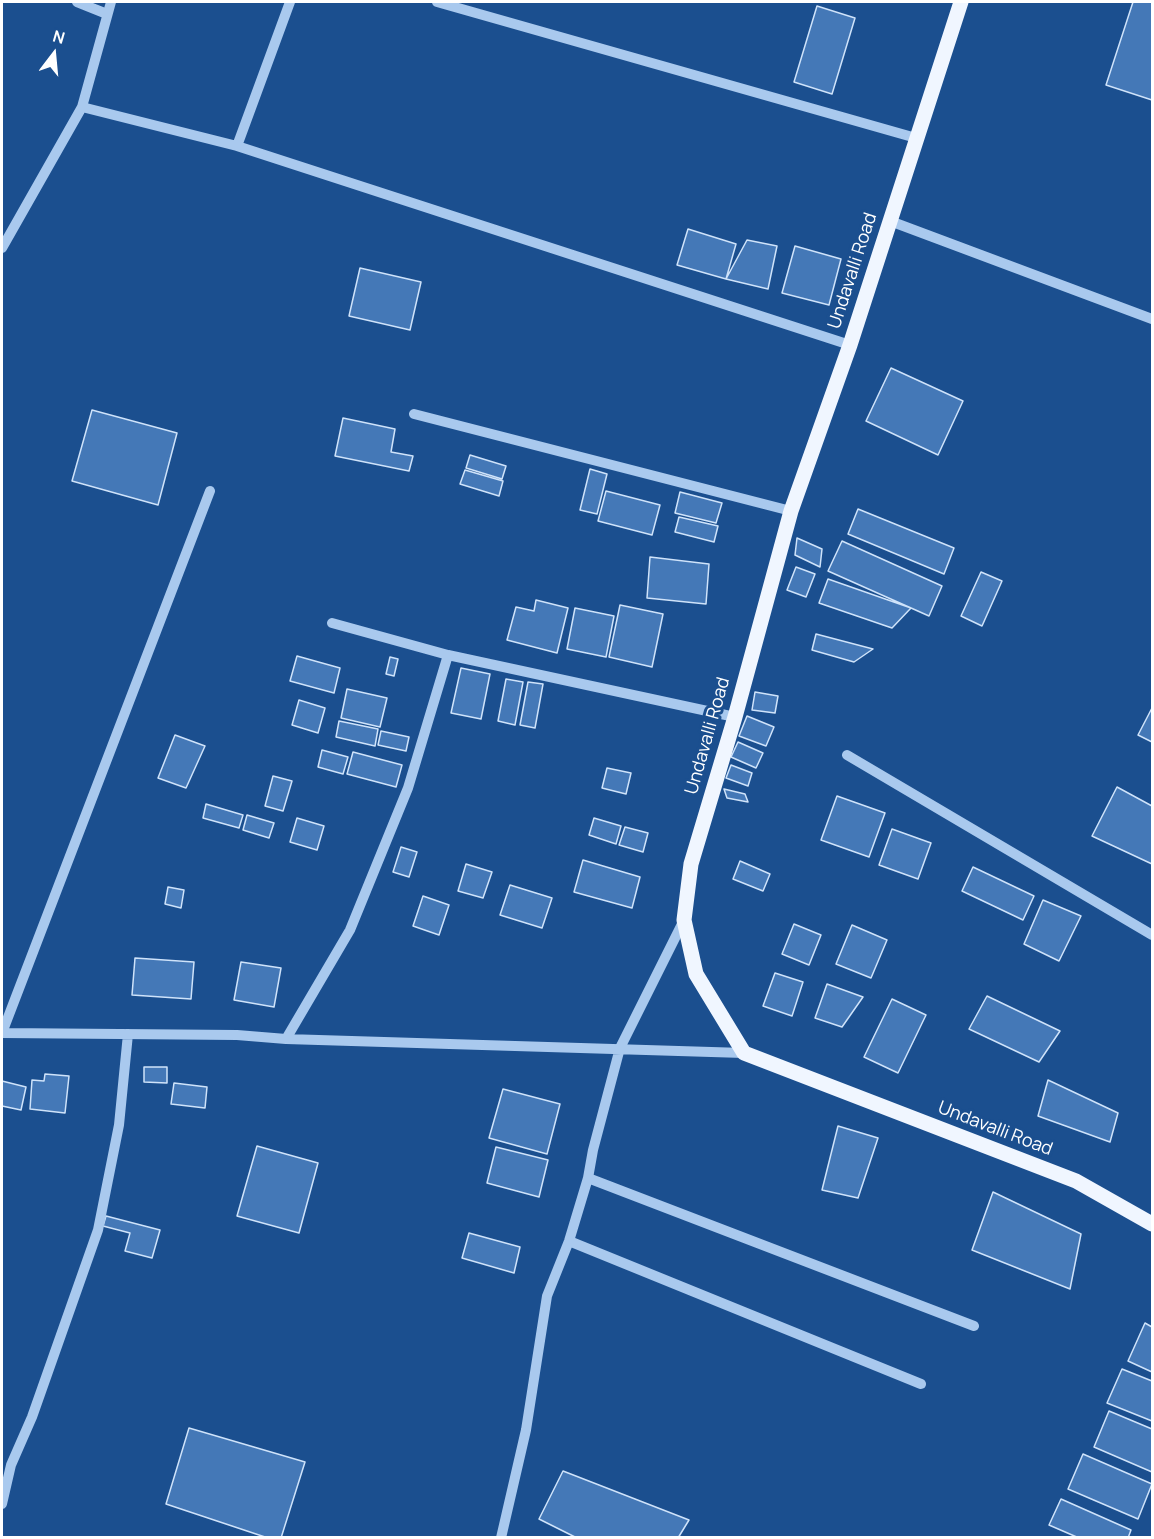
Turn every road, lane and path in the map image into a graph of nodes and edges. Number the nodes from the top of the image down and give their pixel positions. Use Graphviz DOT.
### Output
graph roads {
  1 [pos="77,2"];
  2 [pos="111,2"];
  3 [pos="290,2"];
  4 [pos="437,2"];
  5 [pos="961,2"];
  6 [pos="107,14"];
  7 [pos="82,106"];
  8 [pos="916,138"];
  9 [pos="237,146"];
  10 [pos="890,221"];
  11 [pos="2,248"];
  12 [pos="1152,319"];
  13 [pos="850,345"];
  14 [pos="414,414"];
  15 [pos="210,491"];
  16 [pos="791,511"];
  17 [pos="332,623"];
  18 [pos="448,655"];
  19 [pos="735,717"];
  20 [pos="847,755"];
  21 [pos="684,920"];
  22 [pos="1152,935"];
  23 [pos="2,1033"];
  24 [pos="128,1034"];
  25 [pos="286,1039"];
  26 [pos="620,1048"];
  27 [pos="744,1053"];
  28 [pos="588,1178"];
  29 [pos="1152,1224"];
  30 [pos="569,1240"];
  31 [pos="974,1326"];
  32 [pos="921,1384"];
  33 [pos="2,1504"];
  34 [pos="501,1538"];
  1 -- 6 [label="street"];
  2 -- 6 [label="street"];
  3 -- 9 [label="street"];
  4 -- 8 [label="street"];
  5 -- 8 [label="main road, Undavalli Road"];
  6 -- 7 [label="street"];
  7 -- 9 [label="street"];
  7 -- 11 [label="street"];
  8 -- 10 [label="main road, Undavalli Road"];
  9 -- 13 [label="street"];
  10 -- 12 [label="street"];
  10 -- 13 [label="main road, Undavalli Road"];
  13 -- 16 [label="main road, Undavalli Road"];
  14 -- 16 [label="street"];
  15 -- 23 [label="street"];
  16 -- 19 [label="main road, Undavalli Road"];
  17 -- 18 [label="street"];
  18 -- 19 [label="street"];
  18 -- 25 [label="street"];
  19 -- 21 [label="main road, Undavalli Road"];
  20 -- 22 [label="street"];
  21 -- 26 [label="street"];
  21 -- 27 [label="main road, Undavalli Road"];
  23 -- 24 [label="street"];
  24 -- 25 [label="street"];
  24 -- 33 [label="street"];
  25 -- 26 [label="street"];
  26 -- 27 [label="street"];
  26 -- 28 [label="street"];
  27 -- 29 [label="main road, Undavalli Road"];
  28 -- 30 [label="street"];
  28 -- 31 [label="street"];
  30 -- 32 [label="street"];
  30 -- 34 [label="street"];
}
